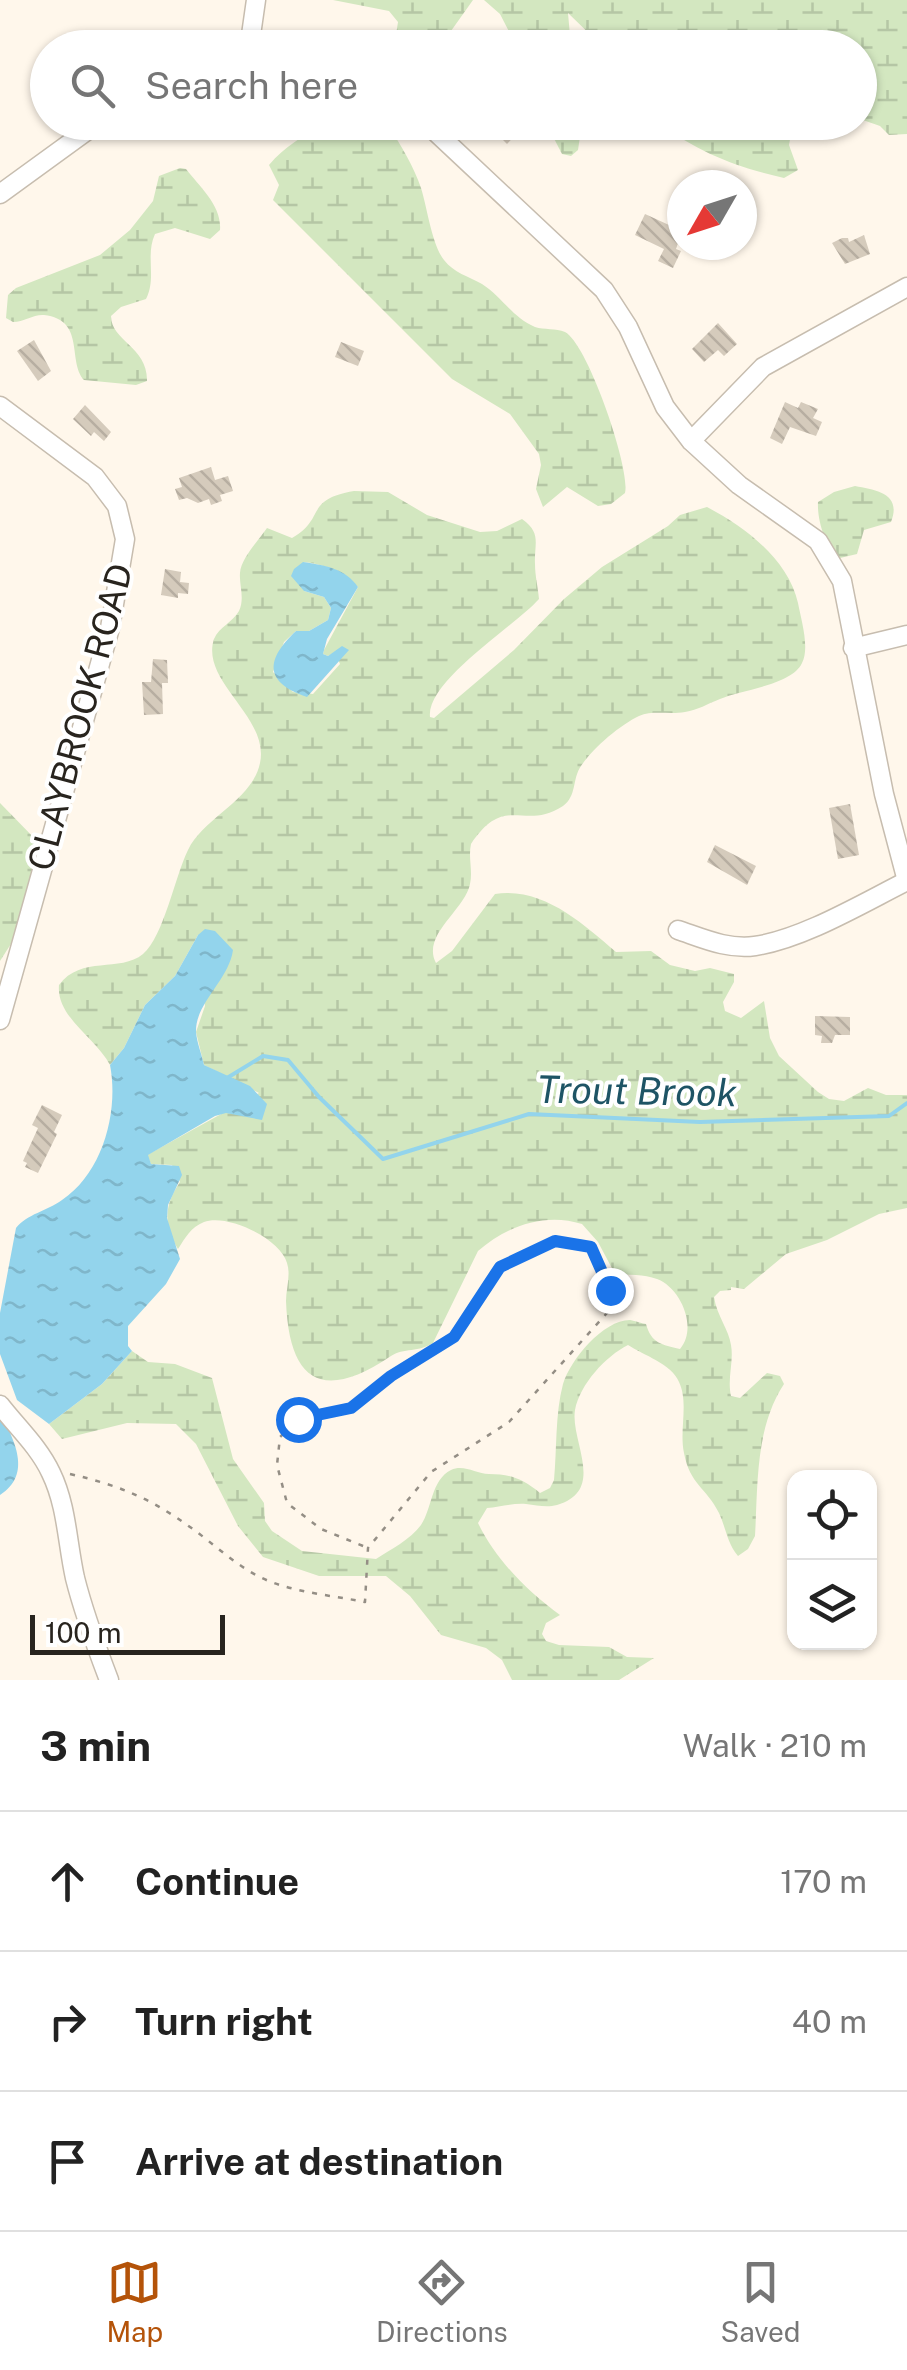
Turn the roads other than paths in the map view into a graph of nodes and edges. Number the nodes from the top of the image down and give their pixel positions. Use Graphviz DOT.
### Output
graph roads {
  1 [pos="256,0"];
  2 [pos="252,30"];
  3 [pos="75,140"];
  4 [pos="444,140"];
  5 [pos="0,194"];
  6 [pos="907,287"];
  7 [pos="0,406"];
  8 [pos="691,441"];
  9 [pos="907,635"];
  10 [pos="853,648"];
  11 [pos="907,881"];
  12 [pos="678,930"];
  13 [pos="0,1020"];
  14 [pos="1,1407"];
  15 [pos="110,1680"];
  1 -- 2 [label="street"];
  3 -- 5 [label="street"];
  4 -- 8 [label="street"];
  6 -- 8 [label="street"];
  7 -- 13 [label="street, CLAYBROOK ROAD"];
  8 -- 10 [label="street"];
  9 -- 10 [label="street"];
  10 -- 11 [label="street"];
  11 -- 12 [label="street"];
  14 -- 15 [label="street"];
}
